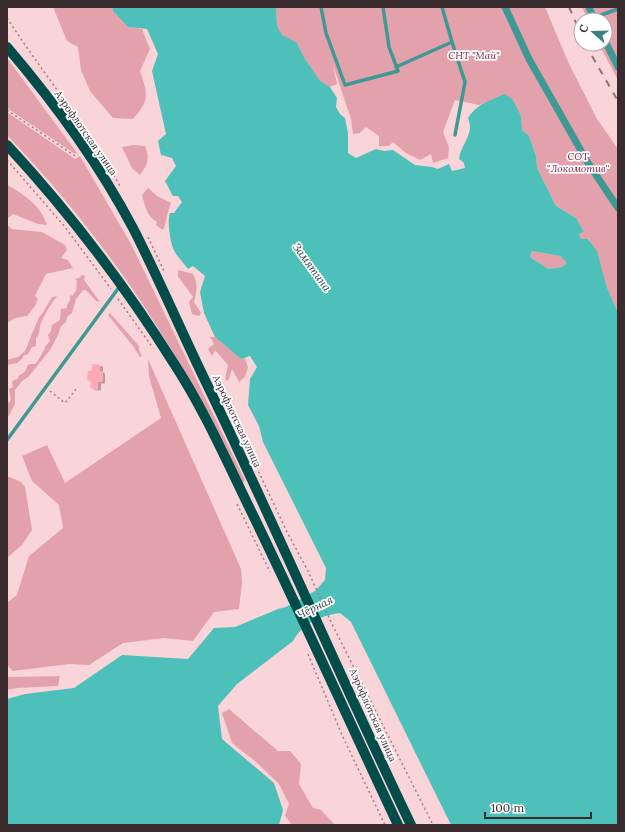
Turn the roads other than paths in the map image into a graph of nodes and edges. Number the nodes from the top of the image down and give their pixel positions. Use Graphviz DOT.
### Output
graph roads {
  1 [pos="321,7"];
  2 [pos="383,7"];
  3 [pos="442,7"];
  4 [pos="505,7"];
  5 [pos="452,42"];
  6 [pos="7,47"];
  7 [pos="610,52"];
  8 [pos="396,67"];
  9 [pos="618,67"];
  10 [pos="455,135"];
  11 [pos="7,145"];
  12 [pos="618,208"];
  13 [pos="122,285"];
  14 [pos="7,440"];
  15 [pos="398,825"];
  16 [pos="412,825"];
  1 -- 8 [label="lane"];
  2 -- 8 [label="lane"];
  3 -- 5 [label="lane"];
  4 -- 12 [label="street"];
  5 -- 8 [label="lane"];
  5 -- 10 [label="lane"];
  6 -- 16 [label="main road, Аэрофлотская улица"];
  7 -- 9 [label="street"];
  11 -- 13 [label="main road"];
  13 -- 14 [label="lane"];
  13 -- 15 [label="main road"];
}
